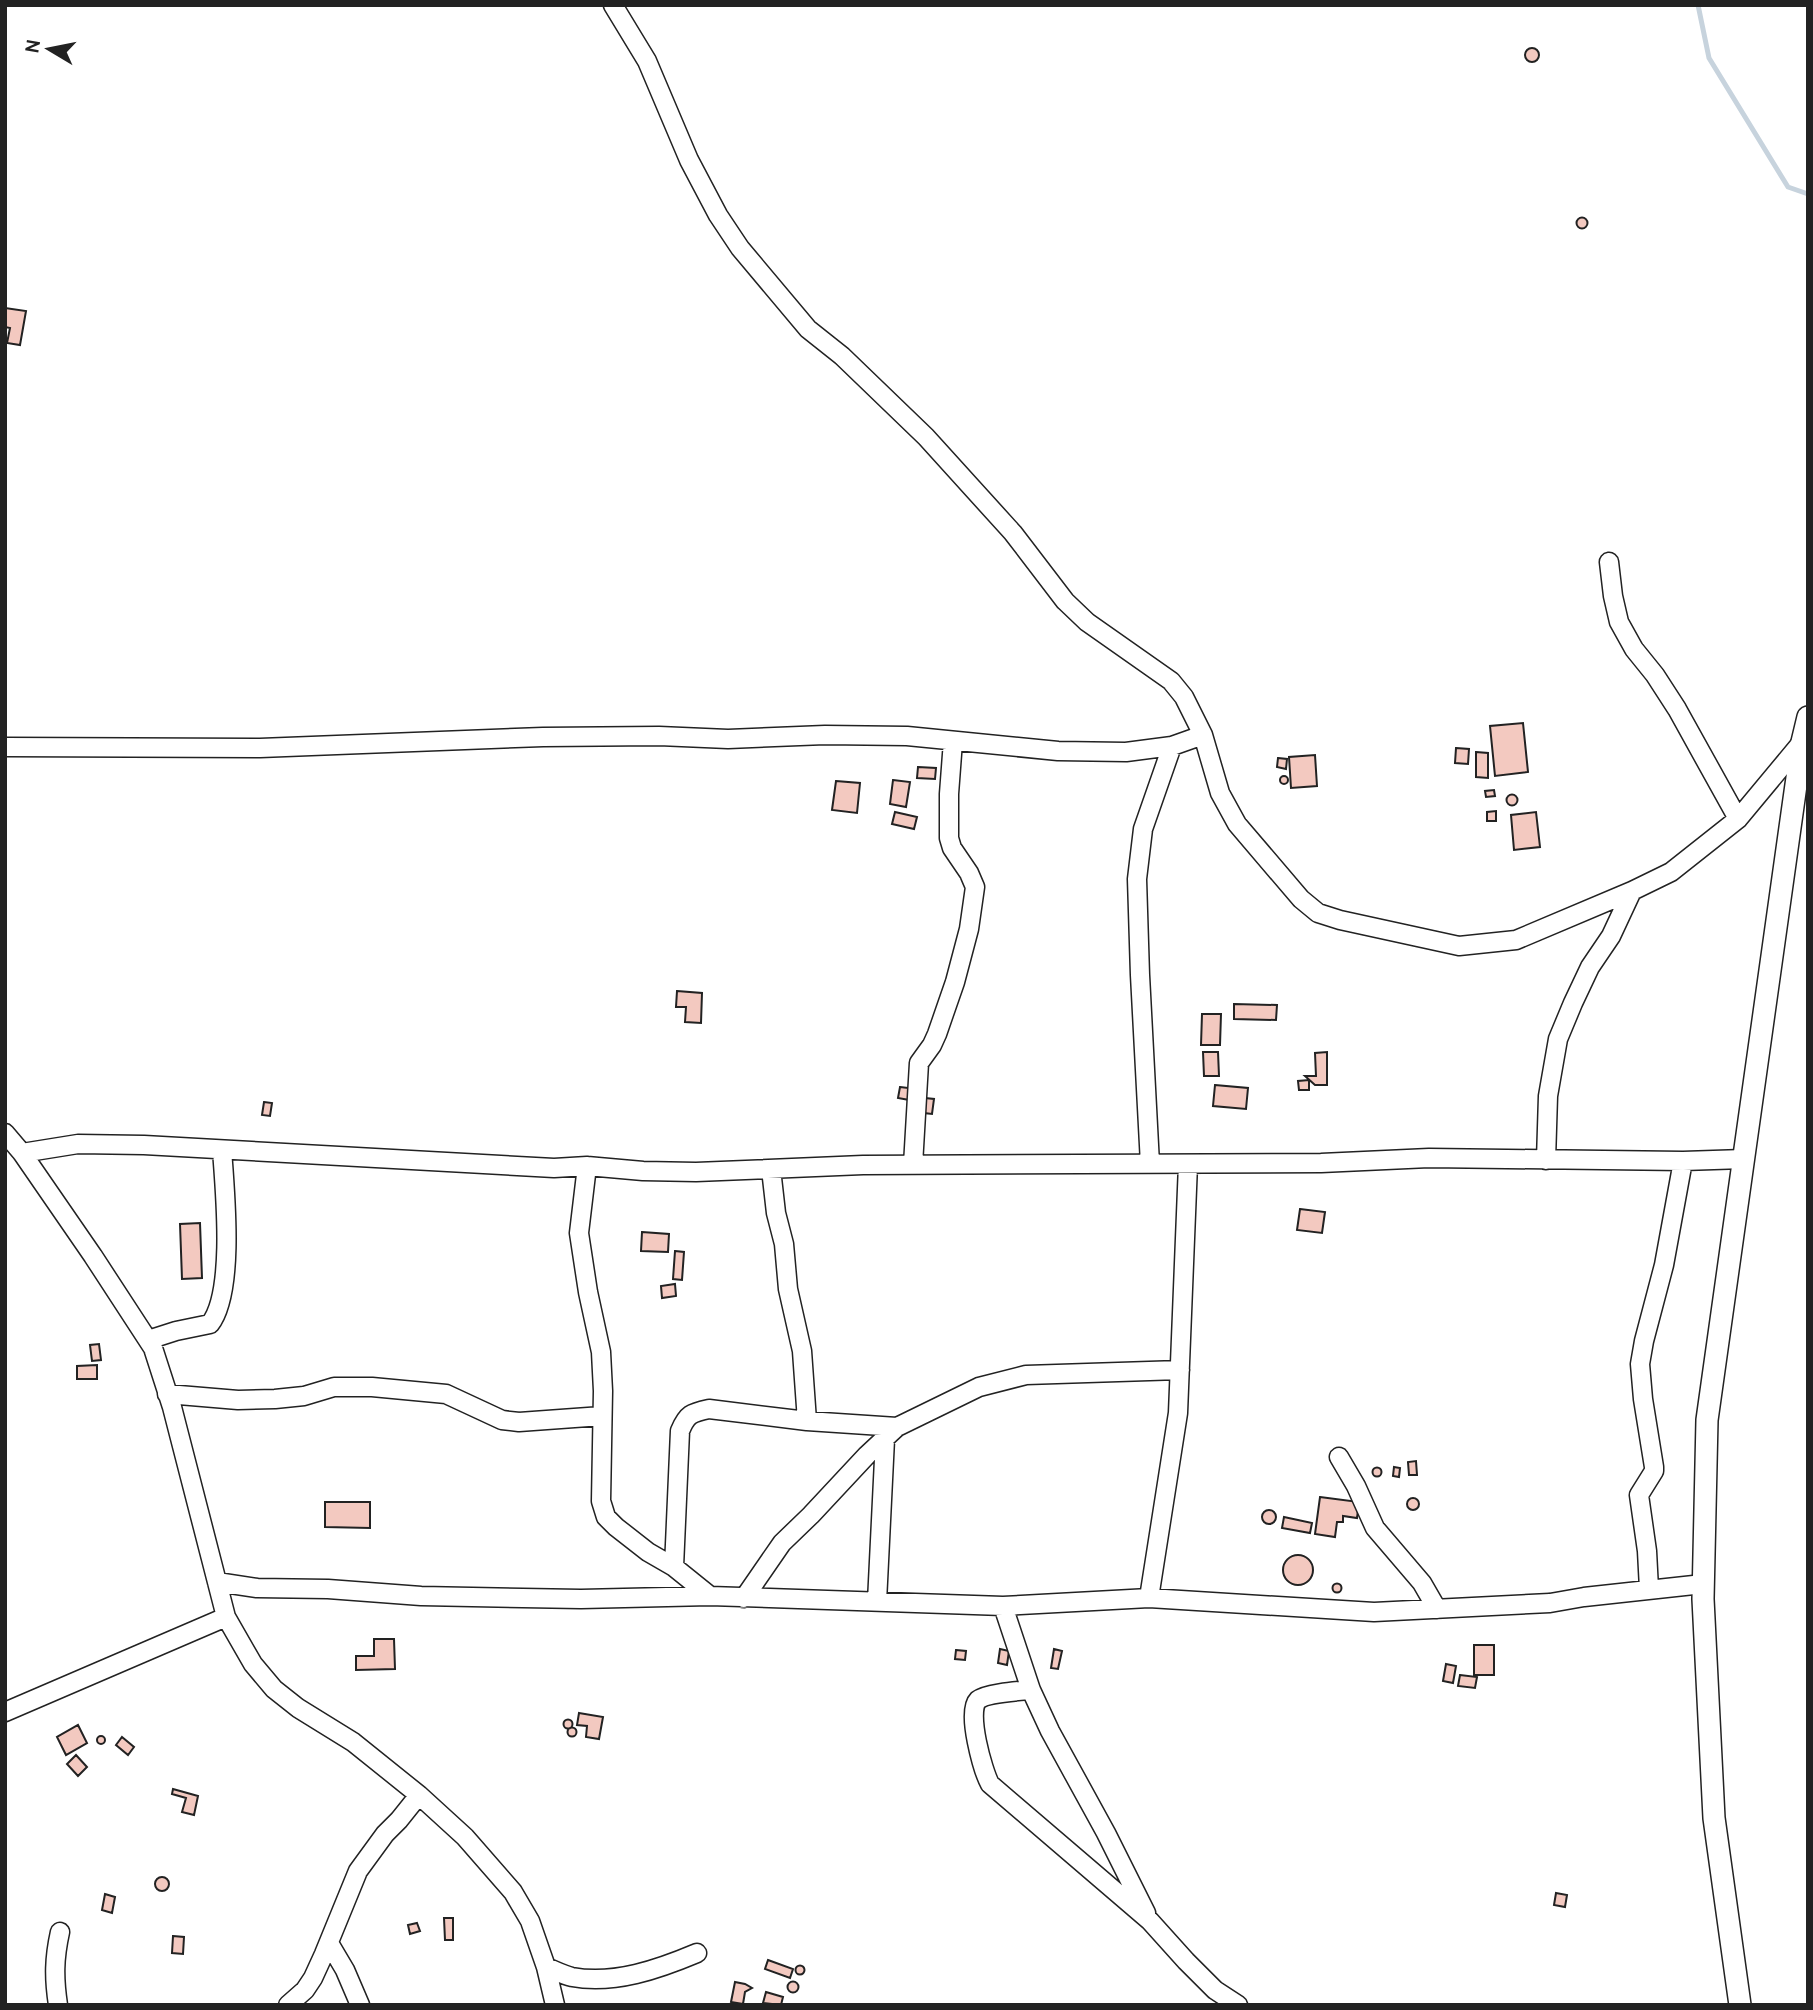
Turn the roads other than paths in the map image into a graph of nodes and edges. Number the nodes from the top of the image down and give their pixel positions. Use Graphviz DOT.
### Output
graph roads {
  1 [pos="613,5"];
  2 [pos="1609,562"];
  3 [pos="1808,717"];
  4 [pos="1203,735"];
  5 [pos="953,741"];
  6 [pos="1802,742"];
  7 [pos="1172,746"];
  8 [pos="5,747"];
  9 [pos="1738,819"];
  10 [pos="1632,891"];
  11 [pos="5,1133"];
  12 [pos="222,1150"];
  13 [pos="22,1153"];
  14 [pos="1744,1158"];
  15 [pos="1546,1160"];
  16 [pos="1683,1161"];
  17 [pos="1150,1164"];
  18 [pos="1188,1164"];
  19 [pos="913,1165"];
  20 [pos="587,1167"];
  21 [pos="771,1169"];
  22 [pos="148,1340"];
  23 [pos="1180,1370"];
  24 [pos="167,1394"];
  25 [pos="602,1416"];
  26 [pos="807,1421"];
  27 [pos="891,1433"];
  28 [pos="1339,1457"];
  29 [pos="674,1567"];
  30 [pos="217,1582"];
  31 [pos="1703,1584"];
  32 [pos="1650,1590"];
  33 [pos="710,1597"];
  34 [pos="744,1598"];
  35 [pos="1149,1598"];
  36 [pos="877,1602"];
  37 [pos="1003,1606"];
  38 [pos="1437,1609"];
  39 [pos="226,1616"];
  40 [pos="1031,1690"];
  41 [pos="5,1712"];
  42 [pos="419,1795"];
  43 [pos="1150,1921"];
  44 [pos="60,1932"];
  45 [pos="329,1943"];
  46 [pos="697,1953"];
  47 [pos="546,1967"];
  48 [pos="1214,1997"];
  49 [pos="58,2005"];
  50 [pos="288,2005"];
  51 [pos="360,2005"];
  52 [pos="555,2005"];
  53 [pos="1238,2005"];
  54 [pos="1741,2005"];
  1 -- 4 [label="street"];
  2 -- 9 [label="street"];
  3 -- 6 [label="street"];
  4 -- 7 [label="street"];
  4 -- 10 [label="street"];
  5 -- 7 [label="street"];
  5 -- 8 [label="street"];
  5 -- 19 [label="street"];
  6 -- 9 [label="street"];
  6 -- 14 [label="street"];
  7 -- 17 [label="street"];
  9 -- 10 [label="street"];
  10 -- 15 [label="street"];
  11 -- 13 [label="street"];
  12 -- 13 [label="street"];
  12 -- 20 [label="street"];
  12 -- 22 [label="street"];
  13 -- 22 [label="street"];
  14 -- 16 [label="street"];
  14 -- 31 [label="street"];
  15 -- 16 [label="street"];
  15 -- 18 [label="street"];
  16 -- 32 [label="street"];
  17 -- 18 [label="street"];
  17 -- 19 [label="street"];
  18 -- 23 [label="street"];
  19 -- 21 [label="street"];
  20 -- 21 [label="street"];
  20 -- 25 [label="street"];
  21 -- 26 [label="street"];
  22 -- 24 [label="street"];
  23 -- 27 [label="street"];
  23 -- 35 [label="street"];
  24 -- 25 [label="street"];
  24 -- 30 [label="street"];
  25 -- 29 [label="street"];
  26 -- 27 [label="street"];
  26 -- 29 [label="street"];
  27 -- 34 [label="street"];
  27 -- 36 [label="street"];
  28 -- 38 [label="street"];
  29 -- 33 [label="street"];
  30 -- 33 [label="street"];
  30 -- 39 [label="street"];
  31 -- 32 [label="street"];
  31 -- 54 [label="street"];
  32 -- 38 [label="street"];
  33 -- 34 [label="street"];
  34 -- 36 [label="street"];
  35 -- 37 [label="street"];
  35 -- 38 [label="street"];
  36 -- 37 [label="street"];
  37 -- 40 [label="street"];
  39 -- 41 [label="street"];
  39 -- 42 [label="street"];
  40 -- 43 [label="street"];
  40 -- 43 [label="street"];
  42 -- 45 [label="street"];
  42 -- 47 [label="street"];
  43 -- 48 [label="street"];
  44 -- 49 [label="street"];
  45 -- 50 [label="street"];
  45 -- 51 [label="street"];
  46 -- 47 [label="street"];
  47 -- 52 [label="street"];
  48 -- 53 [label="street"];
}
